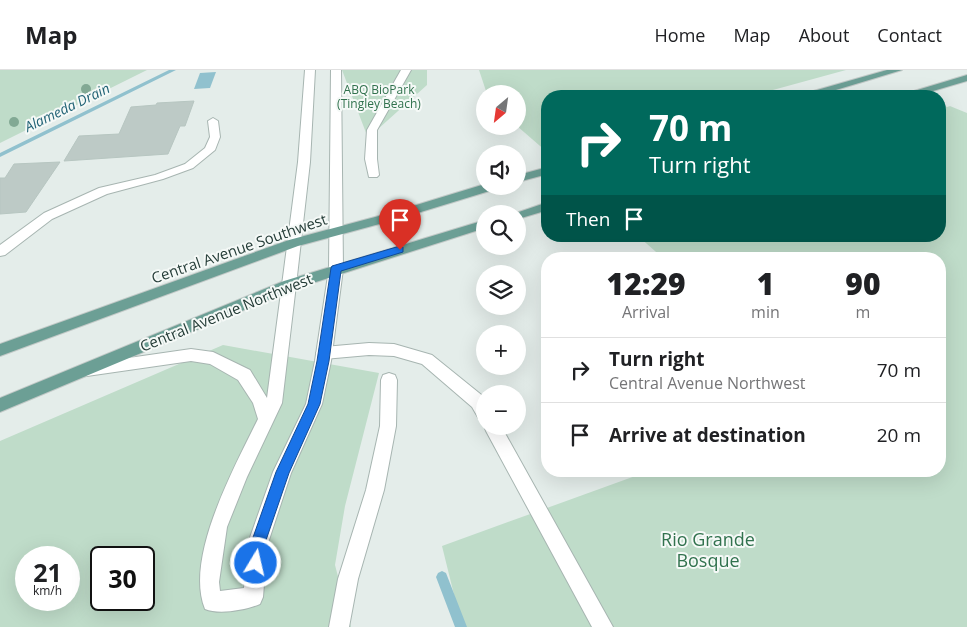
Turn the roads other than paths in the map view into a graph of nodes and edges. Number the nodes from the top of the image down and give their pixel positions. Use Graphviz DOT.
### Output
graph roads {
  1 [pos="310,70"];
  2 [pos="336,70"];
  3 [pos="406,70"];
  4 [pos="897,70"];
  5 [pos="967,78"];
  6 [pos="827,90"];
  7 [pos="927,90"];
  8 [pos="213,121"];
  9 [pos="541,172"];
  10 [pos="372,175"];
  11 [pos="526,176"];
  12 [pos="476,191"];
  13 [pos="541,208"];
  14 [pos="526,212"];
  15 [pos="476,227"];
  16 [pos="336,232"];
  17 [pos="294,243"];
  18 [pos="0,252"];
  19 [pos="336,268"];
  20 [pos="289,284"];
  21 [pos="0,350"];
  22 [pos="324,353"];
  23 [pos="83,371"];
  24 [pos="389,380"];
  25 [pos="476,400"];
  26 [pos="0,405"];
  27 [pos="266,420"];
  28 [pos="497,435"];
  29 [pos="339,627"];
  30 [pos="603,627"];
  1 -- 17 [label="street"];
  2 -- 16 [label="street"];
  3 -- 10 [label="street"];
  4 -- 6 [label="main road"];
  5 -- 7 [label="main road"];
  8 -- 18 [label="street"];
  9 -- 11 [label="main road"];
  12 -- 16 [label="main road, Central Avenue Southwest"];
  13 -- 14 [label="main road"];
  15 -- 19 [label="main road, Central Avenue Northwest"];
  16 -- 17 [label="main road, Central Avenue Southwest"];
  16 -- 19 [label="street"];
  17 -- 20 [label="street"];
  17 -- 21 [label="main road, Central Avenue Southwest"];
  19 -- 20 [label="main road, Central Avenue Northwest"];
  19 -- 22 [label="street"];
  20 -- 23 [label="main road, Central Avenue Northwest"];
  20 -- 27 [label="street"];
  22 -- 25 [label="street"];
  22 -- 27 [label="street"];
  23 -- 26 [label="main road, Central Avenue Northwest"];
  23 -- 27 [label="street"];
  24 -- 29 [label="street"];
  28 -- 30 [label="street"];
}
